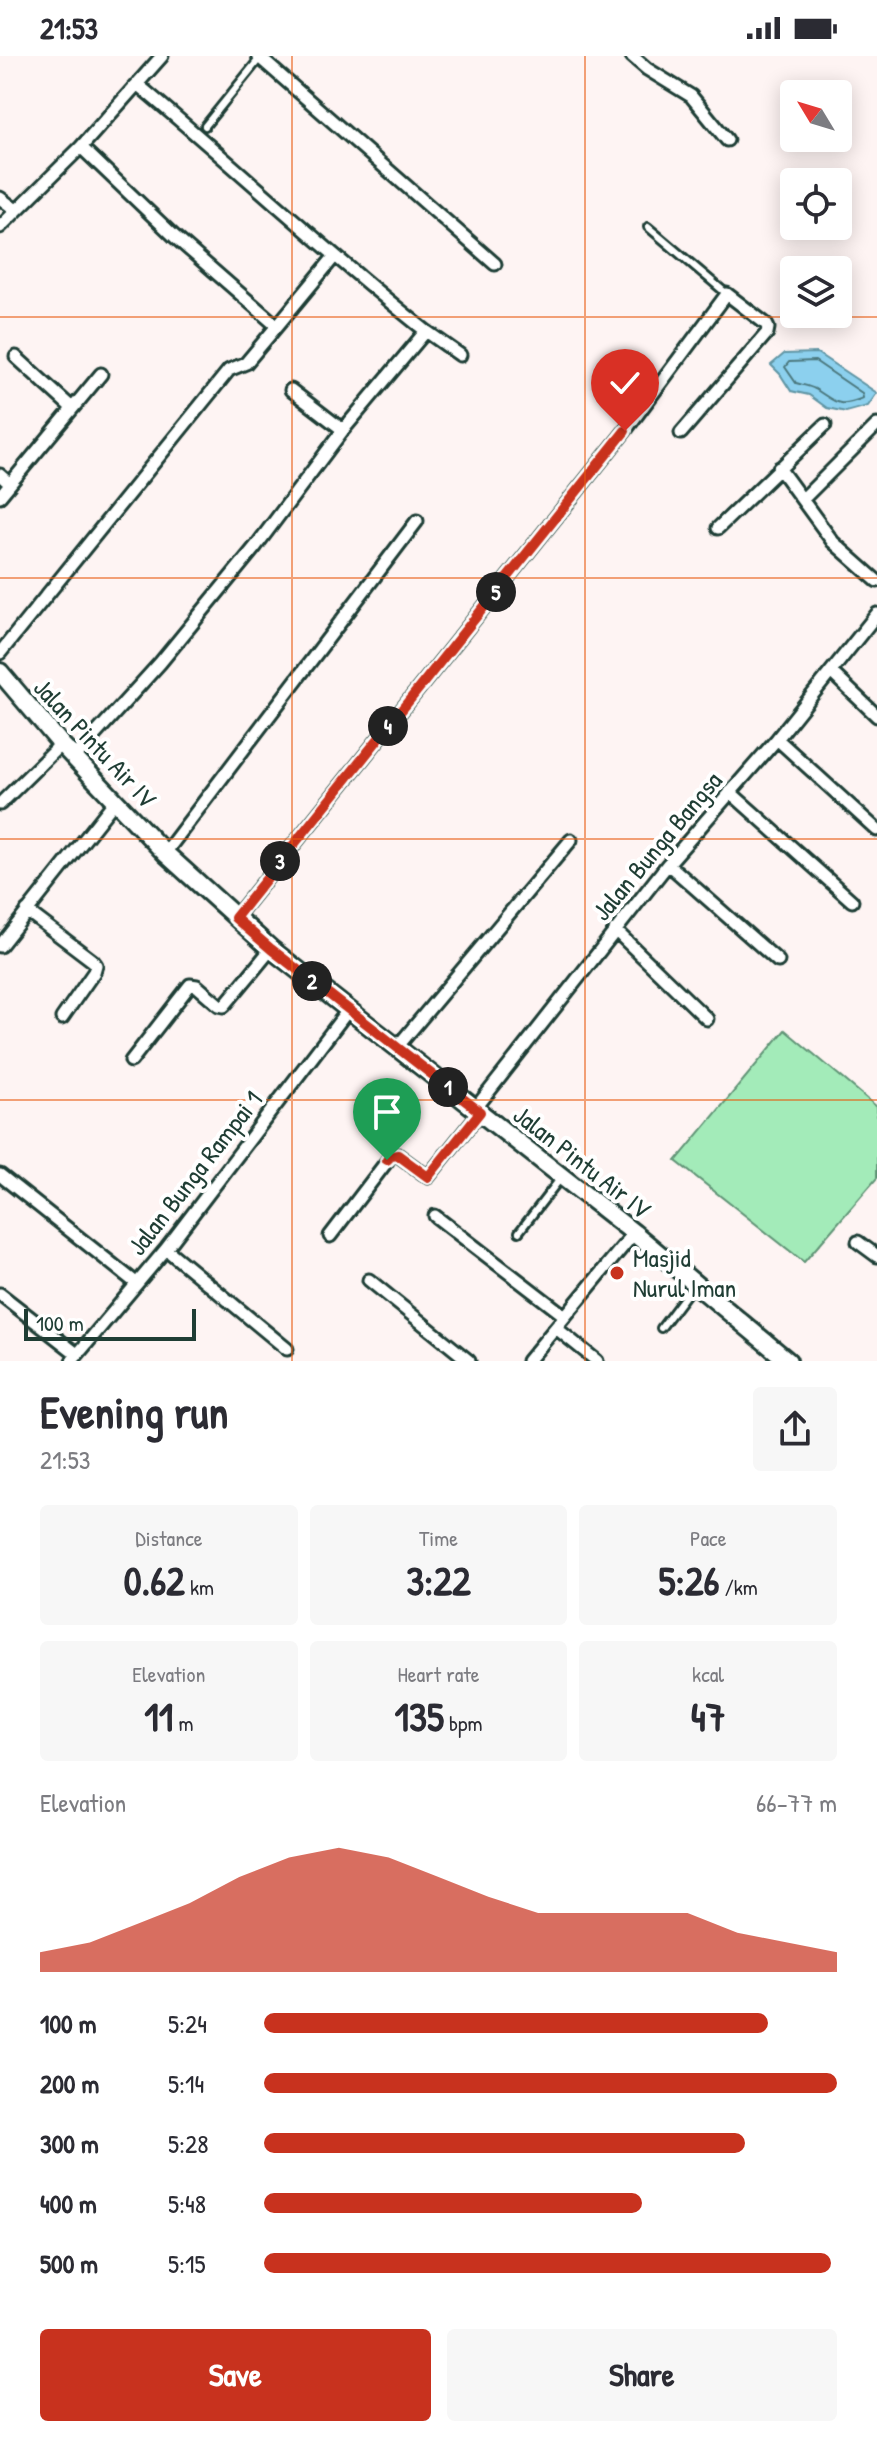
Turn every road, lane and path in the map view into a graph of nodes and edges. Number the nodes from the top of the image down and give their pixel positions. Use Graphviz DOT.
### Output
graph roads {
  1 [pos="162,56"];
  2 [pos="632,56"];
  3 [pos="259,57"];
  4 [pos="137,84"];
  5 [pos="205,126"];
  6 [pos="727,140"];
  7 [pos="81,147"];
  8 [pos="0,198"];
  9 [pos="16,210"];
  10 [pos="0,227"];
  11 [pos="648,227"];
  12 [pos="334,257"];
  13 [pos="495,264"];
  14 [pos="727,294"];
  15 [pos="277,326"];
  16 [pos="426,331"];
  17 [pos="460,355"];
  18 [pos="16,357"];
  19 [pos="101,374"];
  20 [pos="291,390"];
  21 [pos="72,408"];
  22 [pos="825,425"];
  23 [pos="877,425"];
  24 [pos="343,430"];
  25 [pos="681,433"];
  26 [pos="779,468"];
  27 [pos="0,475"];
  28 [pos="10,484"];
  29 [pos="0,496"];
  30 [pos="803,499"];
  31 [pos="417,521"];
  32 [pos="718,528"];
  33 [pos="877,581"];
  34 [pos="877,614"];
  35 [pos="0,653"];
  36 [pos="831,672"];
  37 [pos="2,681"];
  38 [pos="877,716"];
  39 [pos="777,739"];
  40 [pos="61,744"];
  41 [pos="74,758"];
  42 [pos="730,792"];
  43 [pos="115,801"];
  44 [pos="0,804"];
  45 [pos="877,830"];
  46 [pos="571,840"];
  47 [pos="165,853"];
  48 [pos="668,864"];
  49 [pos="852,901"];
  50 [pos="27,911"];
  51 [pos="235,918"];
  52 [pos="615,930"];
  53 [pos="0,946"];
  54 [pos="271,949"];
  55 [pos="778,961"];
  56 [pos="349,1009"];
  57 [pos="62,1018"];
  58 [pos="707,1019"];
  59 [pos="398,1046"];
  60 [pos="131,1061"];
  61 [pos="477,1110"];
  62 [pos="0,1175"];
  63 [pos="562,1176"];
  64 [pos="435,1216"];
  65 [pos="519,1232"];
  66 [pos="634,1233"];
  67 [pos="330,1236"];
  68 [pos="858,1242"];
  69 [pos="166,1249"];
  70 [pos="877,1256"];
  71 [pos="369,1280"];
  72 [pos="696,1282"];
  73 [pos="136,1283"];
  74 [pos="0,1294"];
  75 [pos="565,1316"];
  76 [pos="556,1328"];
  77 [pos="661,1328"];
  78 [pos="287,1349"];
  79 [pos="74,1358"];
  80 [pos="469,1361"];
  81 [pos="528,1361"];
  82 [pos="597,1361"];
  83 [pos="787,1361"];
  1 -- 4 [label="street"];
  2 -- 6 [label="street"];
  3 -- 5 [label="lane"];
  3 -- 13 [label="street"];
  4 -- 7 [label="street"];
  4 -- 12 [label="street"];
  7 -- 9 [label="street"];
  7 -- 15 [label="street"];
  8 -- 9 [label="street"];
  9 -- 10 [label="street"];
  11 -- 14 [label="lane"];
  12 -- 15 [label="street"];
  12 -- 16 [label="street"];
  14 -- 25 [label="street"];
  14 -- 51 [label="street"];
  15 -- 35 [label="street"];
  16 -- 17 [label="street"];
  16 -- 24 [label="street"];
  18 -- 21 [label="street"];
  19 -- 21 [label="street"];
  20 -- 24 [label="street"];
  21 -- 28 [label="street"];
  22 -- 26 [label="street"];
  23 -- 30 [label="street"];
  24 -- 41 [label="street"];
  26 -- 30 [label="street"];
  26 -- 32 [label="street"];
  27 -- 28 [label="street"];
  28 -- 29 [label="street"];
  30 -- 33 [label="street"];
  31 -- 47 [label="street"];
  34 -- 36 [label="street, Jalan Bunga Bangsa"];
  36 -- 38 [label="street"];
  36 -- 39 [label="street, Jalan Bunga Bangsa"];
  37 -- 40 [label="main road, Jalan Pintu Air IV"];
  39 -- 42 [label="street, Jalan Bunga Bangsa"];
  39 -- 45 [label="street"];
  40 -- 41 [label="main road, Jalan Pintu Air IV"];
  40 -- 44 [label="street"];
  41 -- 43 [label="main road, Jalan Pintu Air IV"];
  42 -- 48 [label="street, Jalan Bunga Bangsa"];
  42 -- 49 [label="street"];
  43 -- 47 [label="main road, Jalan Pintu Air IV"];
  43 -- 50 [label="street"];
  46 -- 59 [label="street"];
  47 -- 51 [label="main road, Jalan Pintu Air IV"];
  48 -- 52 [label="street, Jalan Bunga Bangsa"];
  48 -- 55 [label="street"];
  50 -- 53 [label="street"];
  50 -- 57 [label="street"];
  51 -- 54 [label="main road, Jalan Pintu Air IV"];
  52 -- 58 [label="street"];
  52 -- 61 [label="street, Jalan Bunga Bangsa"];
  54 -- 56 [label="main road, Jalan Pintu Air IV"];
  54 -- 60 [label="street"];
  56 -- 59 [label="main road, Jalan Pintu Air IV"];
  56 -- 69 [label="street, Jalan Bunga Rampai 1"];
  59 -- 61 [label="main road, Jalan Pintu Air IV"];
  61 -- 63 [label="main road, Jalan Pintu Air IV"];
  61 -- 67 [label="street, Jalan Bunga Bangsa"];
  62 -- 73 [label="street"];
  63 -- 65 [label="lane"];
  63 -- 66 [label="main road, Jalan Pintu Air IV"];
  64 -- 75 [label="street"];
  66 -- 72 [label="main road, Jalan Pintu Air IV"];
  66 -- 75 [label="street"];
  68 -- 70 [label="street"];
  69 -- 73 [label="street, Jalan Bunga Rampai 1"];
  69 -- 78 [label="street"];
  71 -- 80 [label="street"];
  72 -- 77 [label="lane"];
  72 -- 83 [label="main road, Jalan Pintu Air IV"];
  73 -- 79 [label="street, Jalan Bunga Rampai 1"];
  74 -- 79 [label="street"];
  75 -- 76 [label="street"];
  76 -- 81 [label="street"];
  76 -- 82 [label="street"];
}
